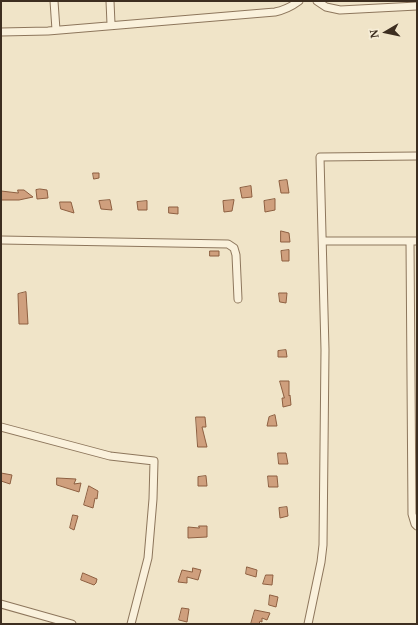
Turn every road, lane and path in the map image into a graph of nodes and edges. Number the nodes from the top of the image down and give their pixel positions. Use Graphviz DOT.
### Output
graph roads {
  1 [pos="54,1"];
  2 [pos="110,1"];
  3 [pos="299,1"];
  4 [pos="317,1"];
  5 [pos="417,6"];
  6 [pos="111,24"];
  7 [pos="56,30"];
  8 [pos="1,32"];
  9 [pos="417,156"];
  10 [pos="1,240"];
  11 [pos="322,241"];
  12 [pos="414,242"];
  13 [pos="238,299"];
  14 [pos="1,427"];
  15 [pos="417,526"];
  16 [pos="1,604"];
  17 [pos="72,624"];
  18 [pos="131,624"];
  19 [pos="308,624"];
  1 -- 7 [label="street"];
  2 -- 6 [label="street"];
  3 -- 6 [label="street"];
  4 -- 5 [label="street"];
  6 -- 7 [label="street"];
  7 -- 8 [label="street"];
  9 -- 11 [label="street"];
  10 -- 13 [label="street"];
  11 -- 12 [label="street"];
  11 -- 19 [label="street"];
  12 -- 15 [label="street"];
  14 -- 18 [label="street"];
  16 -- 17 [label="street"];
}
